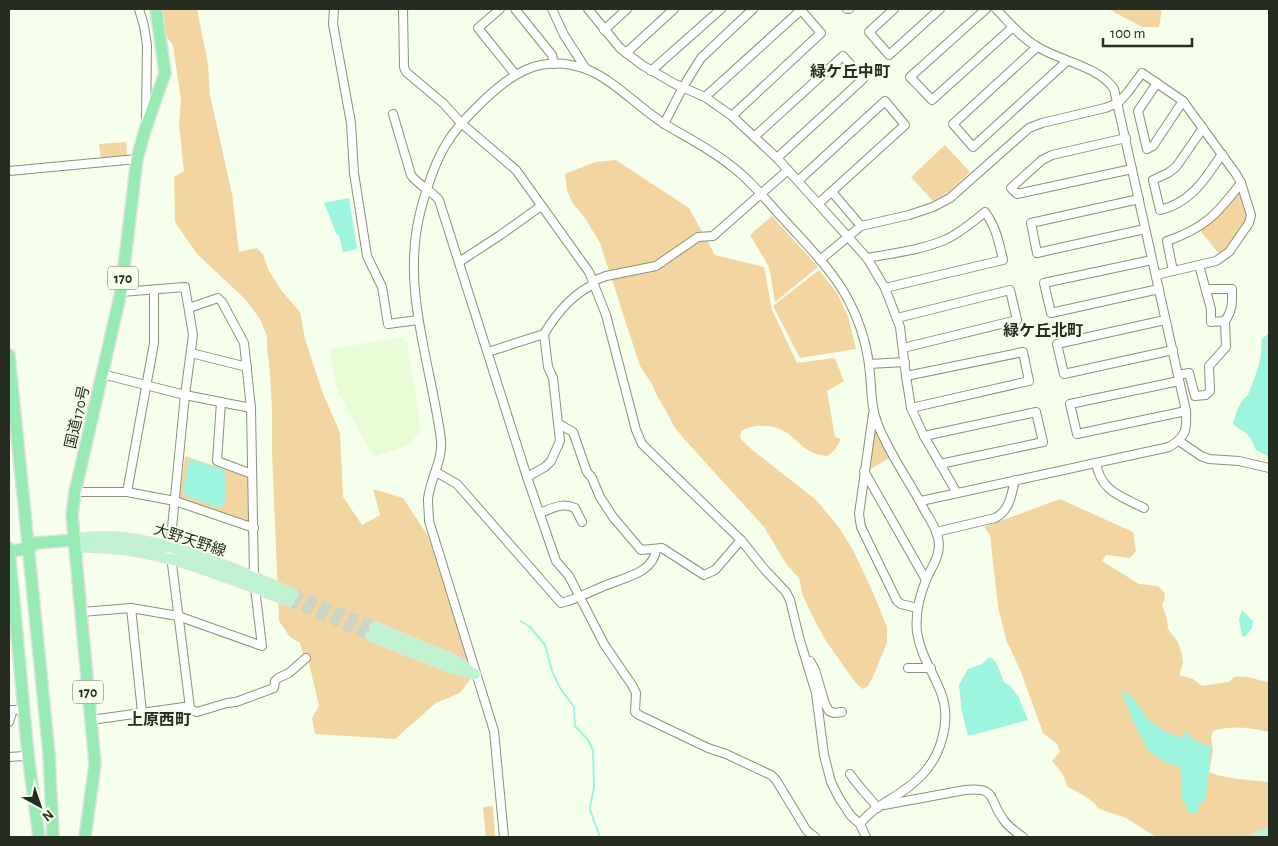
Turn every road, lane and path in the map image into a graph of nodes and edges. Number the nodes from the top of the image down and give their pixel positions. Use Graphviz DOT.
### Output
graph roads {
  1 [pos="138,9"];
  2 [pos="156,9"];
  3 [pos="334,9"];
  4 [pos="403,9"];
  5 [pos="500,9"];
  6 [pos="515,9"];
  7 [pos="552,9"];
  8 [pos="588,9"];
  9 [pos="627,9"];
  10 [pos="674,9"];
  11 [pos="720,9"];
  12 [pos="752,9"];
  13 [pos="894,9"];
  14 [pos="940,9"];
  15 [pos="986,9"];
  16 [pos="996,9"];
  17 [pos="1013,27"];
  18 [pos="604,30"];
  19 [pos="1037,47"];
  20 [pos="626,53"];
  21 [pos="1067,61"];
  22 [pos="554,64"];
  23 [pos="586,69"];
  24 [pos="651,71"];
  25 [pos="515,74"];
  26 [pos="1157,83"];
  27 [pos="683,87"];
  28 [pos="705,97"];
  29 [pos="1182,101"];
  30 [pos="1118,103"];
  31 [pos="393,114"];
  32 [pos="732,116"];
  33 [pos="461,123"];
  34 [pos="147,124"];
  35 [pos="664,124"];
  36 [pos="1203,128"];
  37 [pos="754,137"];
  38 [pos="1126,138"];
  39 [pos="1222,154"];
  40 [pos="137,158"];
  41 [pos="778,158"];
  42 [pos="1132,169"];
  43 [pos="788,170"];
  44 [pos="9,171"];
  45 [pos="798,181"];
  46 [pos="1241,184"];
  47 [pos="426,190"];
  48 [pos="832,192"];
  49 [pos="761,194"];
  50 [pos="1139,199"];
  51 [pos="819,203"];
  52 [pos="541,206"];
  53 [pos="861,226"];
  54 [pos="1145,229"];
  55 [pos="848,236"];
  56 [pos="867,258"];
  57 [pos="820,260"];
  58 [pos="1152,260"];
  59 [pos="459,262"];
  60 [pos="1199,264"];
  61 [pos="1173,270"];
  62 [pos="1156,274"];
  63 [pos="593,282"];
  64 [pos="885,288"];
  65 [pos="1159,289"];
  66 [pos="1206,289"];
  67 [pos="154,290"];
  68 [pos="121,292"];
  69 [pos="188,308"];
  70 [pos="897,318"];
  71 [pos="418,320"];
  72 [pos="1165,320"];
  73 [pos="1225,321"];
  74 [pos="544,334"];
  75 [pos="903,348"];
  76 [pos="1172,350"];
  77 [pos="488,352"];
  78 [pos="191,353"];
  79 [pos="9,355"];
  80 [pos="905,362"];
  81 [pos="869,364"];
  82 [pos="246,367"];
  83 [pos="102,374"];
  84 [pos="906,376"];
  85 [pos="1179,378"];
  86 [pos="146,385"];
  87 [pos="185,395"];
  88 [pos="221,402"];
  89 [pos="251,408"];
  90 [pos="912,408"];
  91 [pos="1186,411"];
  92 [pos="874,412"];
  93 [pos="559,424"];
  94 [pos="924,436"];
  95 [pos="1179,441"];
  96 [pos="940,464"];
  97 [pos="1096,464"];
  98 [pos="1269,468"];
  99 [pos="864,471"];
  100 [pos="436,472"];
  101 [pos="252,474"];
  102 [pos="527,477"];
  103 [pos="1015,480"];
  104 [pos="75,492"];
  105 [pos="127,492"];
  106 [pos="957,493"];
  107 [pos="175,501"];
  108 [pos="920,501"];
  109 [pos="1144,508"];
  110 [pos="540,513"];
  111 [pos="582,522"];
  112 [pos="254,528"];
  113 [pos="936,532"];
  114 [pos="741,540"];
  115 [pos="74,543"];
  116 [pos="9,548"];
  117 [pos="29,548"];
  118 [pos="656,549"];
  119 [pos="9,552"];
  120 [pos="170,553"];
  121 [pos="254,577"];
  122 [pos="926,580"];
  123 [pos="11,585"];
  124 [pos="255,588"];
  125 [pos="579,598"];
  126 [pos="131,608"];
  127 [pos="917,608"];
  128 [pos="81,612"];
  129 [pos="178,616"];
  130 [pos="373,631"];
  131 [pos="797,632"];
  132 [pos="306,658"];
  133 [pos="908,668"];
  134 [pos="931,668"];
  135 [pos="475,674"];
  136 [pos="190,708"];
  137 [pos="15,710"];
  138 [pos="142,712"];
  139 [pos="842,712"];
  140 [pos="91,720"];
  141 [pos="9,722"];
  142 [pos="24,756"];
  143 [pos="9,757"];
  144 [pos="850,774"];
  145 [pos="879,807"];
  146 [pos="860,824"];
  147 [pos="1269,833"];
  148 [pos="39,837"];
  149 [pos="53,837"];
  150 [pos="85,837"];
  151 [pos="504,837"];
  152 [pos="815,837"];
  153 [pos="866,837"];
  154 [pos="1023,837"];
  155 [pos="1257,837"];
  1 -- 34 [label="street"];
  2 -- 34 [label="highway, 国道170号 / 170"];
  3 -- 71 [label="street"];
  4 -- 33 [label="street"];
  5 -- 25 [label="street"];
  6 -- 22 [label="street"];
  7 -- 23 [label="street"];
  8 -- 18 [label="street"];
  9 -- 18 [label="street"];
  10 -- 20 [label="street"];
  11 -- 24 [label="street"];
  12 -- 27 [label="street"];
  13 -- 14 [label="street"];
  15 -- 17 [label="street"];
  16 -- 17 [label="street"];
  17 -- 19 [label="street"];
  18 -- 20 [label="street"];
  19 -- 21 [label="street"];
  19 -- 21 [label="street"];
  20 -- 24 [label="street"];
  21 -- 30 [label="street"];
  22 -- 23 [label="street"];
  22 -- 25 [label="street"];
  23 -- 35 [label="street"];
  24 -- 27 [label="street"];
  25 -- 33 [label="street"];
  26 -- 29 [label="street"];
  26 -- 29 [label="street"];
  26 -- 30 [label="street"];
  27 -- 28 [label="street"];
  27 -- 35 [label="street"];
  28 -- 32 [label="street"];
  28 -- 32 [label="street"];
  29 -- 36 [label="street"];
  30 -- 38 [label="street"];
  30 -- 53 [label="street"];
  31 -- 47 [label="street"];
  32 -- 37 [label="street"];
  33 -- 47 [label="street"];
  33 -- 52 [label="street"];
  34 -- 40 [label="highway, 国道170号 / 170"];
  35 -- 49 [label="street"];
  36 -- 39 [label="street"];
  36 -- 39 [label="street"];
  37 -- 41 [label="street"];
  37 -- 41 [label="street"];
  38 -- 42 [label="street"];
  38 -- 42 [label="street"];
  39 -- 46 [label="street"];
  40 -- 44 [label="street"];
  40 -- 68 [label="highway, 国道170号 / 170"];
  41 -- 43 [label="street"];
  42 -- 50 [label="street"];
  43 -- 45 [label="street"];
  43 -- 49 [label="street"];
  45 -- 48 [label="street"];
  45 -- 51 [label="street"];
  46 -- 60 [label="street"];
  46 -- 61 [label="street"];
  47 -- 59 [label="street"];
  47 -- 71 [label="street"];
  48 -- 51 [label="street"];
  48 -- 53 [label="street"];
  49 -- 57 [label="street"];
  49 -- 63 [label="street"];
  50 -- 54 [label="street"];
  50 -- 54 [label="street"];
  51 -- 55 [label="street"];
  52 -- 59 [label="street"];
  52 -- 63 [label="street"];
  53 -- 55 [label="street"];
  54 -- 58 [label="street"];
  55 -- 56 [label="street"];
  55 -- 57 [label="street"];
  56 -- 64 [label="street"];
  56 -- 64 [label="street"];
  57 -- 81 [label="street"];
  58 -- 62 [label="street"];
  58 -- 65 [label="street"];
  59 -- 77 [label="street"];
  60 -- 61 [label="street"];
  60 -- 66 [label="street"];
  61 -- 62 [label="street"];
  62 -- 65 [label="street"];
  63 -- 74 [label="street"];
  63 -- 114 [label="street"];
  64 -- 70 [label="street"];
  65 -- 72 [label="street"];
  66 -- 73 [label="street"];
  66 -- 73 [label="street"];
  67 -- 68 [label="street"];
  67 -- 69 [label="street"];
  67 -- 86 [label="street"];
  68 -- 83 [label="highway, 国道170号 / 170"];
  69 -- 78 [label="street"];
  69 -- 82 [label="street"];
  70 -- 75 [label="street"];
  70 -- 75 [label="street"];
  71 -- 100 [label="street"];
  72 -- 76 [label="street"];
  72 -- 76 [label="street"];
  73 -- 85 [label="street"];
  74 -- 77 [label="street"];
  74 -- 93 [label="street"];
  75 -- 80 [label="street"];
  76 -- 85 [label="street"];
  77 -- 102 [label="street"];
  78 -- 82 [label="street"];
  78 -- 87 [label="street"];
  79 -- 117 [label="highway"];
  80 -- 81 [label="street"];
  80 -- 84 [label="street"];
  81 -- 92 [label="street"];
  82 -- 89 [label="street"];
  83 -- 86 [label="street"];
  83 -- 104 [label="highway, 国道170号 / 170"];
  84 -- 90 [label="street"];
  84 -- 90 [label="street"];
  85 -- 91 [label="street"];
  85 -- 91 [label="street"];
  86 -- 87 [label="street"];
  86 -- 105 [label="street"];
  87 -- 88 [label="street"];
  87 -- 107 [label="street"];
  88 -- 89 [label="street"];
  88 -- 101 [label="street"];
  89 -- 101 [label="street"];
  90 -- 94 [label="street"];
  91 -- 95 [label="street"];
  92 -- 99 [label="street"];
  92 -- 108 [label="street"];
  93 -- 102 [label="street"];
  93 -- 118 [label="street"];
  94 -- 96 [label="street"];
  94 -- 96 [label="street"];
  95 -- 97 [label="street"];
  95 -- 98 [label="street"];
  96 -- 106 [label="street"];
  97 -- 103 [label="street"];
  97 -- 109 [label="street"];
  99 -- 122 [label="street"];
  99 -- 127 [label="street"];
  100 -- 125 [label="street"];
  100 -- 135 [label="street"];
  101 -- 112 [label="street"];
  102 -- 110 [label="street"];
  103 -- 106 [label="street"];
  103 -- 113 [label="street"];
  104 -- 105 [label="street"];
  104 -- 115 [label="highway, 国道170号 / 170"];
  105 -- 107 [label="street"];
  106 -- 108 [label="street"];
  107 -- 112 [label="street"];
  107 -- 120 [label="street"];
  108 -- 113 [label="street"];
  110 -- 111 [label="street"];
  110 -- 125 [label="street"];
  112 -- 121 [label="street"];
  113 -- 122 [label="street"];
  114 -- 118 [label="street"];
  114 -- 131 [label="street"];
  115 -- 117 [label="highway"];
  115 -- 120 [label="main road, 大野天野線"];
  115 -- 128 [label="highway, 国道170号 / 170"];
  116 -- 119 [label="highway"];
  117 -- 119 [label="highway"];
  117 -- 149 [label="highway"];
  118 -- 125 [label="street"];
  119 -- 123 [label="highway"];
  120 -- 121 [label="main road, 大野天野線"];
  120 -- 124 [label="main road, 大野天野線"];
  120 -- 129 [label="street"];
  121 -- 124 [label="main road, 大野天野線"];
  122 -- 127 [label="street"];
  123 -- 137 [label="highway"];
  124 -- 129 [label="street"];
  125 -- 152 [label="street"];
  126 -- 128 [label="street"];
  126 -- 129 [label="street"];
  126 -- 138 [label="street"];
  127 -- 134 [label="street"];
  128 -- 140 [label="highway, 国道170号 / 170"];
  129 -- 136 [label="street"];
  130 -- 135 [label="main road"];
  131 -- 139 [label="street"];
  131 -- 146 [label="street"];
  132 -- 136 [label="street"];
  133 -- 134 [label="street"];
  134 -- 145 [label="street"];
  135 -- 151 [label="street"];
  136 -- 138 [label="street"];
  137 -- 141 [label="street"];
  137 -- 148 [label="highway"];
  138 -- 140 [label="street"];
  140 -- 150 [label="highway, 国道170号 / 170"];
  142 -- 143 [label="street"];
  144 -- 145 [label="street"];
  145 -- 146 [label="street"];
  145 -- 154 [label="street"];
  146 -- 153 [label="street"];
  147 -- 155 [label="main road"];
}
